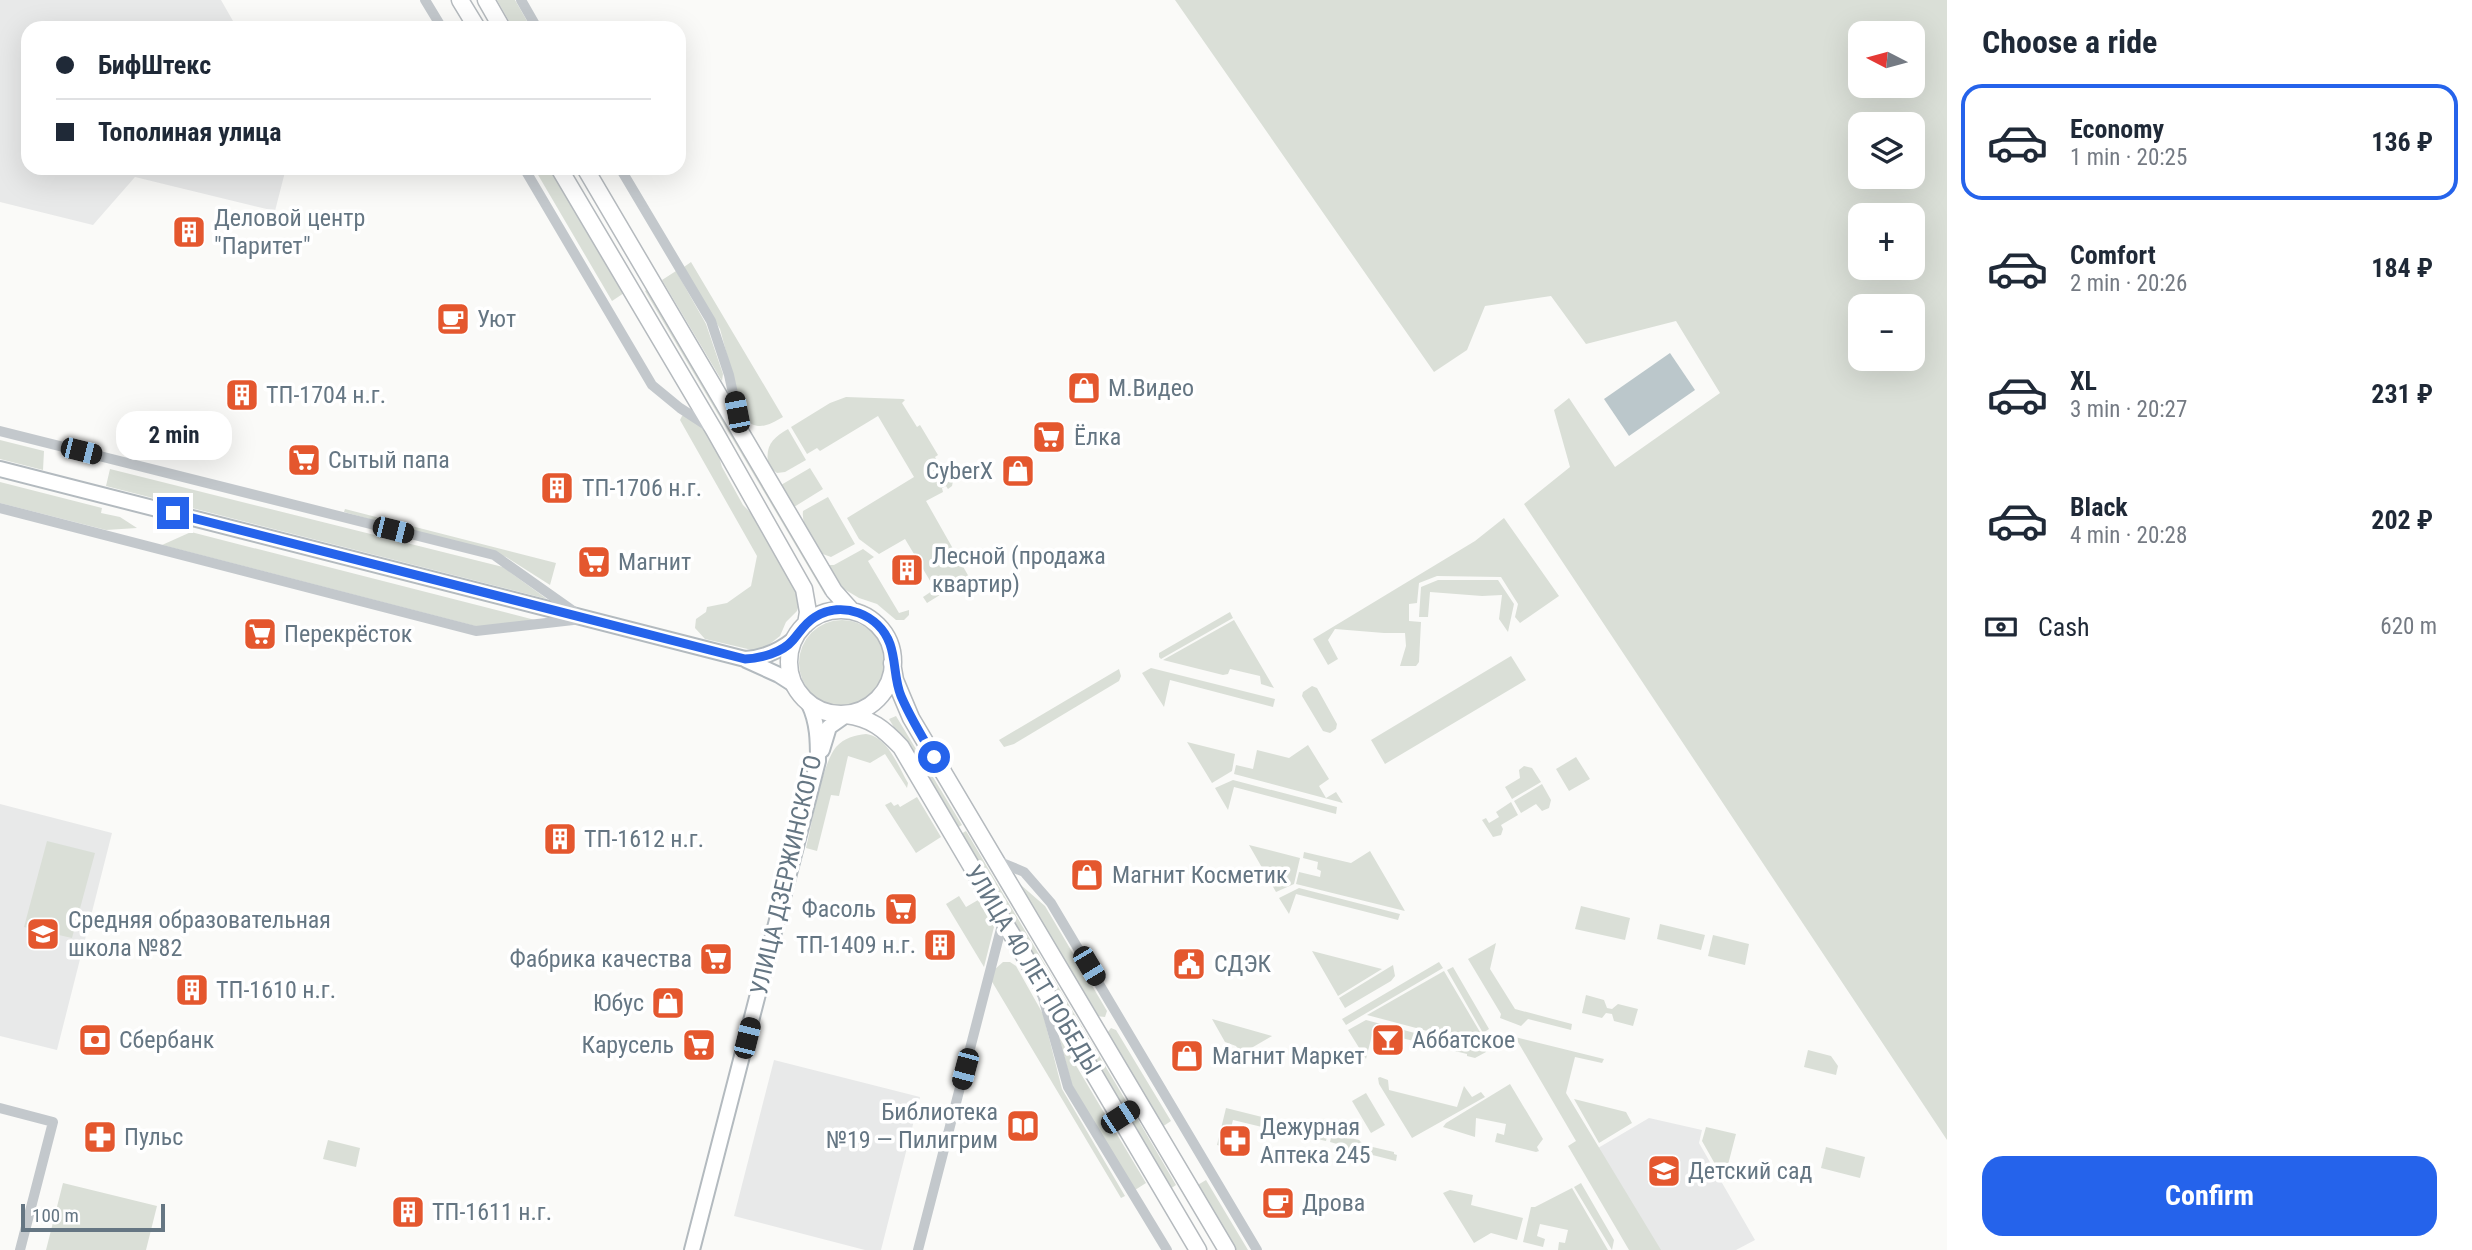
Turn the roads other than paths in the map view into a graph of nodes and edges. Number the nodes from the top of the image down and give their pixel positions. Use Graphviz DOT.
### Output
graph roads {
  1 [pos="425,0"];
  2 [pos="460,0"];
  3 [pos="486,0"];
  4 [pos="521,0"];
  5 [pos="438,21"];
  6 [pos="473,21"];
  7 [pos="498,21"];
  8 [pos="533,21"];
  9 [pos="528,175"];
  10 [pos="563,175"];
  11 [pos="589,175"];
  12 [pos="624,175"];
  13 [pos="0,430"];
  14 [pos="714,430"];
  15 [pos="740,431"];
  16 [pos="0,468"];
  17 [pos="0,508"];
  18 [pos="851,610"];
  19 [pos="584,618"];
  20 [pos="806,624"];
  21 [pos="793,640"];
  22 [pos="745,659"];
  23 [pos="892,663"];
  24 [pos="793,684"];
  25 [pos="808,704"];
  26 [pos="846,715"];
  27 [pos="818,761"];
  28 [pos="995,860"];
  29 [pos="1003,921"];
  30 [pos="1038,978"];
  31 [pos="1140,1104"];
  32 [pos="0,1108"];
  33 [pos="1120,1117"];
  34 [pos="20,1250"];
  35 [pos="692,1250"];
  36 [pos="918,1250"];
  37 [pos="1167,1250"];
  38 [pos="1198,1250"];
  39 [pos="1227,1250"];
  40 [pos="1257,1250"];
  1 -- 5 [label="street"];
  2 -- 6 [label="main road"];
  3 -- 7 [label="main road"];
  4 -- 8 [label="street"];
  9 -- 14 [label="street"];
  10 -- 14 [label="main road"];
  11 -- 15 [label="main road"];
  12 -- 15 [label="street"];
  13 -- 19 [label="street"];
  14 -- 20 [label="main road"];
  15 -- 18 [label="main road"];
  16 -- 19 [label="main road"];
  17 -- 19 [label="street"];
  18 -- 20 [label="main road"];
  18 -- 23 [label="main road"];
  19 -- 22 [label="main road"];
  20 -- 21 [label="main road"];
  21 -- 22 [label="main road"];
  21 -- 24 [label="main road"];
  22 -- 24 [label="main road"];
  23 -- 26 [label="main road"];
  23 -- 28 [label="main road, УЛИЦА 40 ЛЕТ ПОБЕДЫ"];
  24 -- 25 [label="main road"];
  25 -- 26 [label="main road"];
  25 -- 27 [label="main road, УЛИЦА ДЗЕРЖИНСКОГО"];
  26 -- 27 [label="main road"];
  26 -- 29 [label="main road, УЛИЦА 40 ЛЕТ ПОБЕДЫ"];
  27 -- 35 [label="main road, УЛИЦА ДЗЕРЖИНСКОГО"];
  28 -- 31 [label="main road, УЛИЦА 40 ЛЕТ ПОБЕДЫ"];
  28 -- 40 [label="street"];
  29 -- 30 [label="main road, УЛИЦА 40 ЛЕТ ПОБЕДЫ"];
  29 -- 36 [label="street"];
  30 -- 33 [label="main road, УЛИЦА 40 ЛЕТ ПОБЕДЫ"];
  30 -- 37 [label="street"];
  31 -- 33 [label="main road"];
  31 -- 39 [label="main road, УЛИЦА 40 ЛЕТ ПОБЕДЫ"];
  32 -- 34 [label="street"];
  33 -- 38 [label="main road, УЛИЦА 40 ЛЕТ ПОБЕДЫ"];
}
